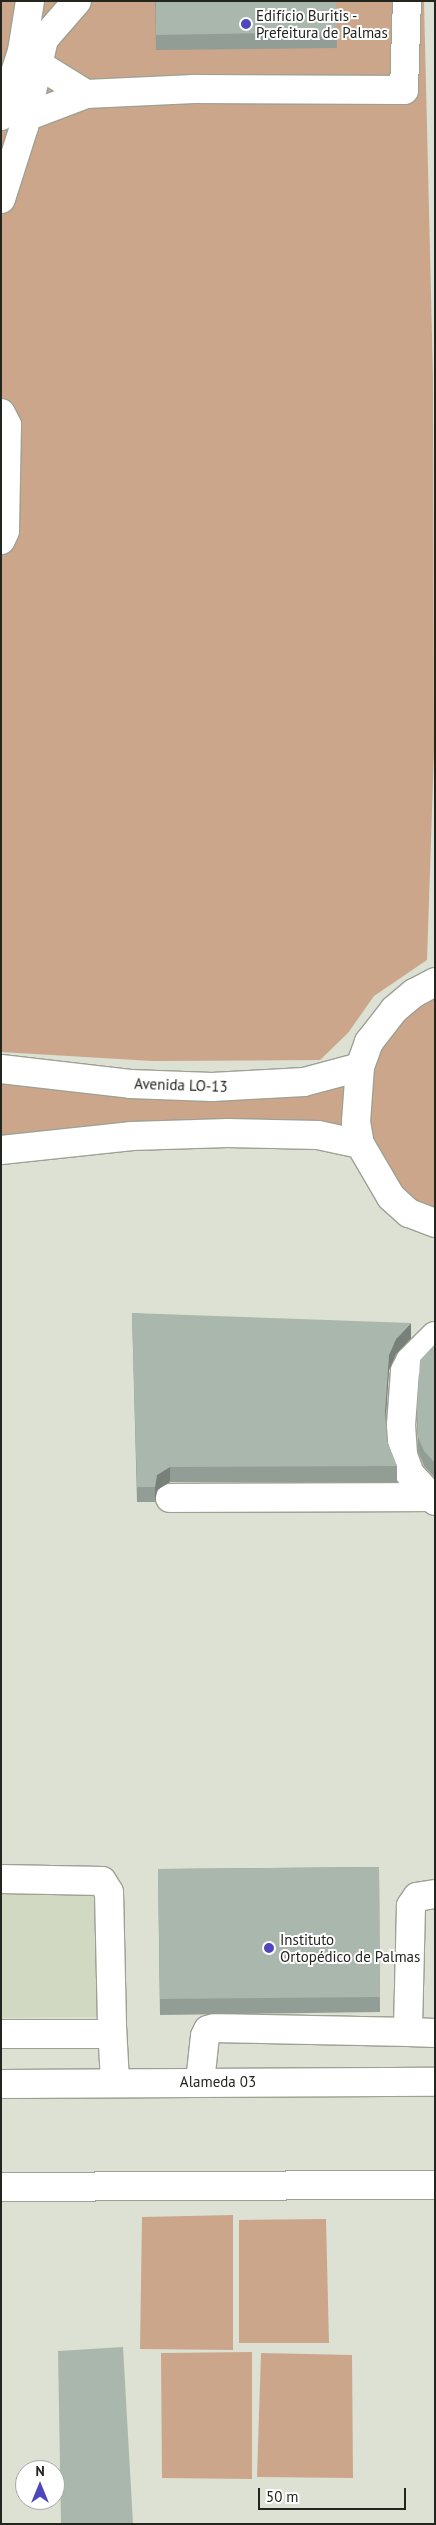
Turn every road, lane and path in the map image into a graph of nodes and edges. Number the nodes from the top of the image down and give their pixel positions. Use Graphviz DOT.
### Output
graph roads {
  1 [pos="30,1"];
  2 [pos="76,1"];
  3 [pos="407,1"];
  4 [pos="30,59"];
  5 [pos="86,94"];
  6 [pos="14,117"];
  7 [pos="1,199"];
  8 [pos="1,413"];
  9 [pos="1,540"];
  10 [pos="435,982"];
  11 [pos="360,1067"];
  12 [pos="1,1069"];
  13 [pos="360,1144"];
  14 [pos="1,1150"];
  15 [pos="435,1223"];
  16 [pos="435,1336"];
  17 [pos="170,1498"];
  18 [pos="432,1499"];
  19 [pos="1,1879"];
  20 [pos="435,1894"];
  21 [pos="112,2026"];
  22 [pos="422,2033"];
  23 [pos="1,2034"];
  24 [pos="115,2082"];
  25 [pos="200,2082"];
  26 [pos="435,2082"];
  27 [pos="1,2084"];
  28 [pos="435,2185"];
  29 [pos="1,2187"];
  1 -- 4 [label="street"];
  2 -- 4 [label="street"];
  3 -- 5 [label="street"];
  4 -- 5 [label="street"];
  4 -- 6 [label="street"];
  5 -- 6 [label="street"];
  6 -- 7 [label="street"];
  8 -- 9 [label="street"];
  10 -- 11 [label="street"];
  11 -- 12 [label="street, Avenida LO-13"];
  11 -- 13 [label="street"];
  13 -- 14 [label="street"];
  13 -- 15 [label="street"];
  16 -- 18 [label="street"];
  17 -- 18 [label="street"];
  19 -- 21 [label="street"];
  20 -- 22 [label="street"];
  21 -- 23 [label="street"];
  21 -- 24 [label="street"];
  22 -- 25 [label="street"];
  24 -- 25 [label="street, Alameda 03"];
  24 -- 27 [label="street, Alameda 03"];
  25 -- 26 [label="street, Alameda 03"];
  28 -- 29 [label="street"];
}
